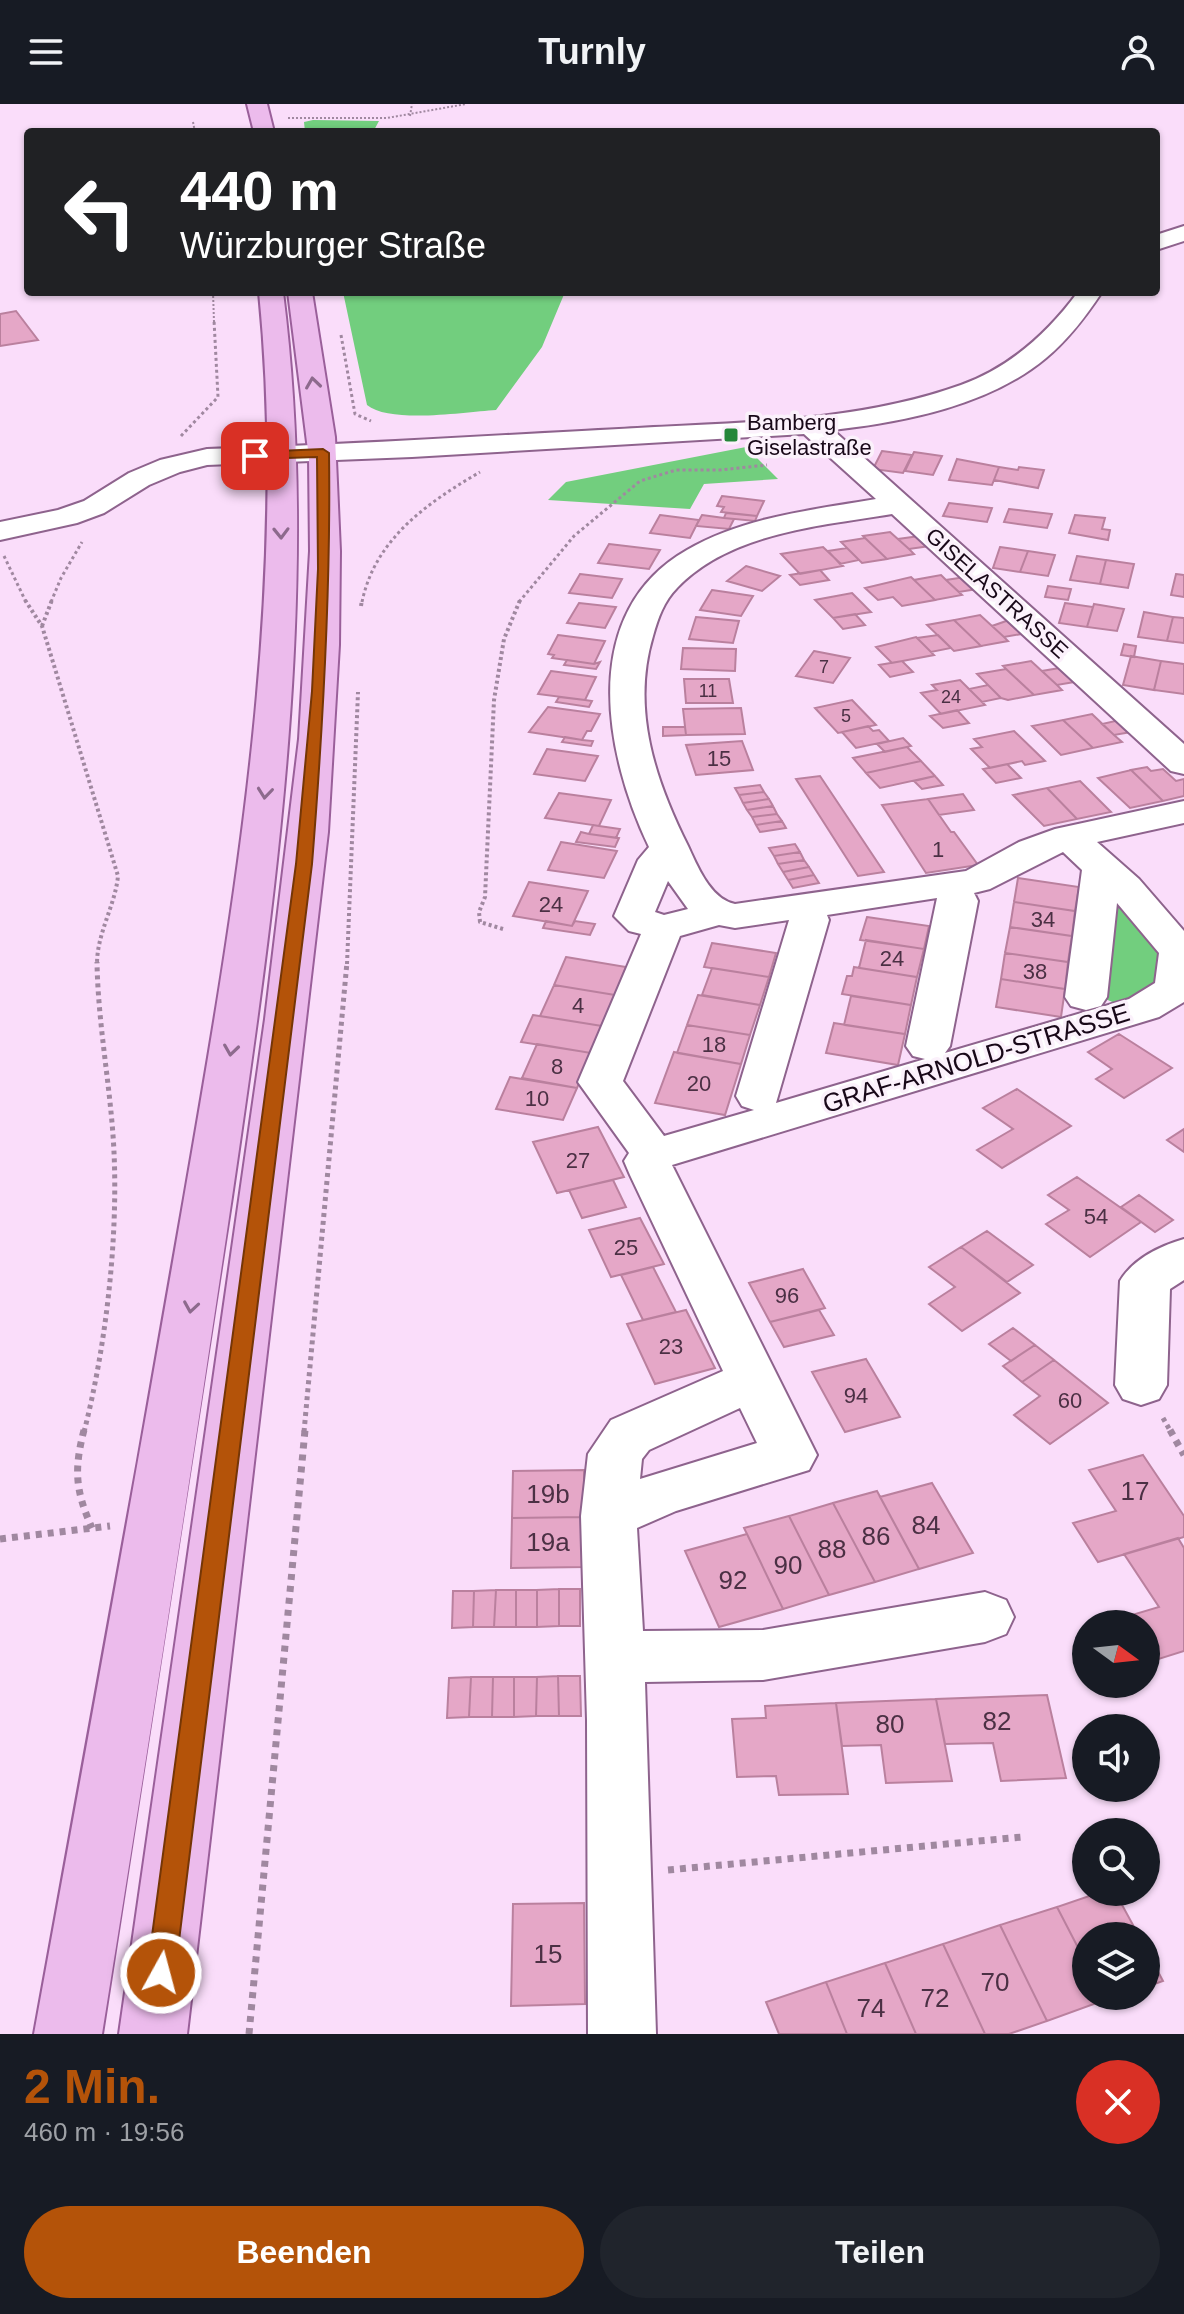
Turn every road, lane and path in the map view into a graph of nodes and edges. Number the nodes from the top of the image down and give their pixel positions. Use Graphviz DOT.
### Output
graph roads {
  1 [pos="257,104"];
  2 [pos="412,104"];
  3 [pos="466,104"];
  4 [pos="410,116"];
  5 [pos="284,118"];
  6 [pos="193,122"];
  7 [pos="194,128"];
  8 [pos="263,128"];
  9 [pos="1184,233"];
  10 [pos="1160,242"];
  11 [pos="213,296"];
  12 [pos="271,296"];
  13 [pos="300,296"];
  14 [pos="1087,296"];
  15 [pos="338,323"];
  16 [pos="212,407"];
  17 [pos="374,421"];
  18 [pos="810,424"];
  19 [pos="504,443"];
  20 [pos="414,448"];
  21 [pos="767,465"];
  22 [pos="309,469"];
  23 [pos="898,504"];
  24 [pos="94,507"];
  25 [pos="2,532"];
  26 [pos="360,614"];
  27 [pos="42,626"];
  28 [pos="358,687"];
  29 [pos="1184,763"];
  30 [pos="1184,812"];
  31 [pos="670,848"];
  32 [pos="1097,855"];
  33 [pos="951,886"];
  34 [pos="804,907"];
  35 [pos="714,912"];
  36 [pos="653,925"];
  37 [pos="503,929"];
  38 [pos="1086,997"];
  39 [pos="928,1046"];
  40 [pos="758,1096"];
  41 [pos="650,1150"];
  42 [pos="1184,1256"];
  43 [pos="754,1379"];
  44 [pos="1141,1385"];
  45 [pos="609,1516"];
  46 [pos="157,1519"];
  47 [pos="92,1528"];
  48 [pos="0,1539"];
  49 [pos="985,1617"];
  50 [pos="614,1657"];
  51 [pos="1022,1837"];
  52 [pos="618,1874"];
  53 [pos="68,2034"];
  54 [pos="153,2034"];
  55 [pos="249,2034"];
  56 [pos="622,2034"];
  1 -- 8 [label="main road"];
  2 -- 4 [label="path"];
  3 -- 4 [label="path"];
  4 -- 5 [label="path"];
  6 -- 7 [label="path"];
  9 -- 10 [label="street"];
  11 -- 16 [label="path"];
  12 -- 22 [label="main road"];
  22 -- 13 [label="main road, one-way"];
  14 -- 18 [label="street"];
  15 -- 17 [label="path"];
  18 -- 19 [label="street"];
  18 -- 23 [label="street, GISELASTRASSE"];
  19 -- 20 [label="street"];
  19 -- 26 [label="path"];
  20 -- 22 [label="street"];
  20 -- 22 [label="street"];
  21 -- 37 [label="path"];
  22 -- 24 [label="street"];
  22 -- 46 [label="main road, one-way"];
  22 -- 54 [label="main road"];
  23 -- 29 [label="street, GISELASTRASSE"];
  23 -- 31 [label="street"];
  24 -- 25 [label="street"];
  24 -- 27 [label="path"];
  25 -- 27 [label="path"];
  27 -- 47 [label="path"];
  28 -- 55 [label="path"];
  30 -- 32 [label="street"];
  31 -- 35 [label="street"];
  31 -- 36 [label="street"];
  32 -- 33 [label="street"];
  32 -- 38 [label="street"];
  32 -- 41 [label="street, GRAF-ARNOLD-STRASSE"];
  33 -- 34 [label="street"];
  33 -- 39 [label="street"];
  34 -- 35 [label="street"];
  34 -- 40 [label="street"];
  35 -- 36 [label="street"];
  36 -- 41 [label="street"];
  41 -- 43 [label="street"];
  42 -- 44 [label="street"];
  43 -- 45 [label="street"];
  43 -- 45 [label="street"];
  45 -- 50 [label="street"];
  46 -- 47 [label="path"];
  46 -- 53 [label="main road"];
  47 -- 48 [label="path"];
  49 -- 50 [label="street"];
  50 -- 52 [label="street"];
  51 -- 52 [label="path"];
  52 -- 56 [label="street"];
}
